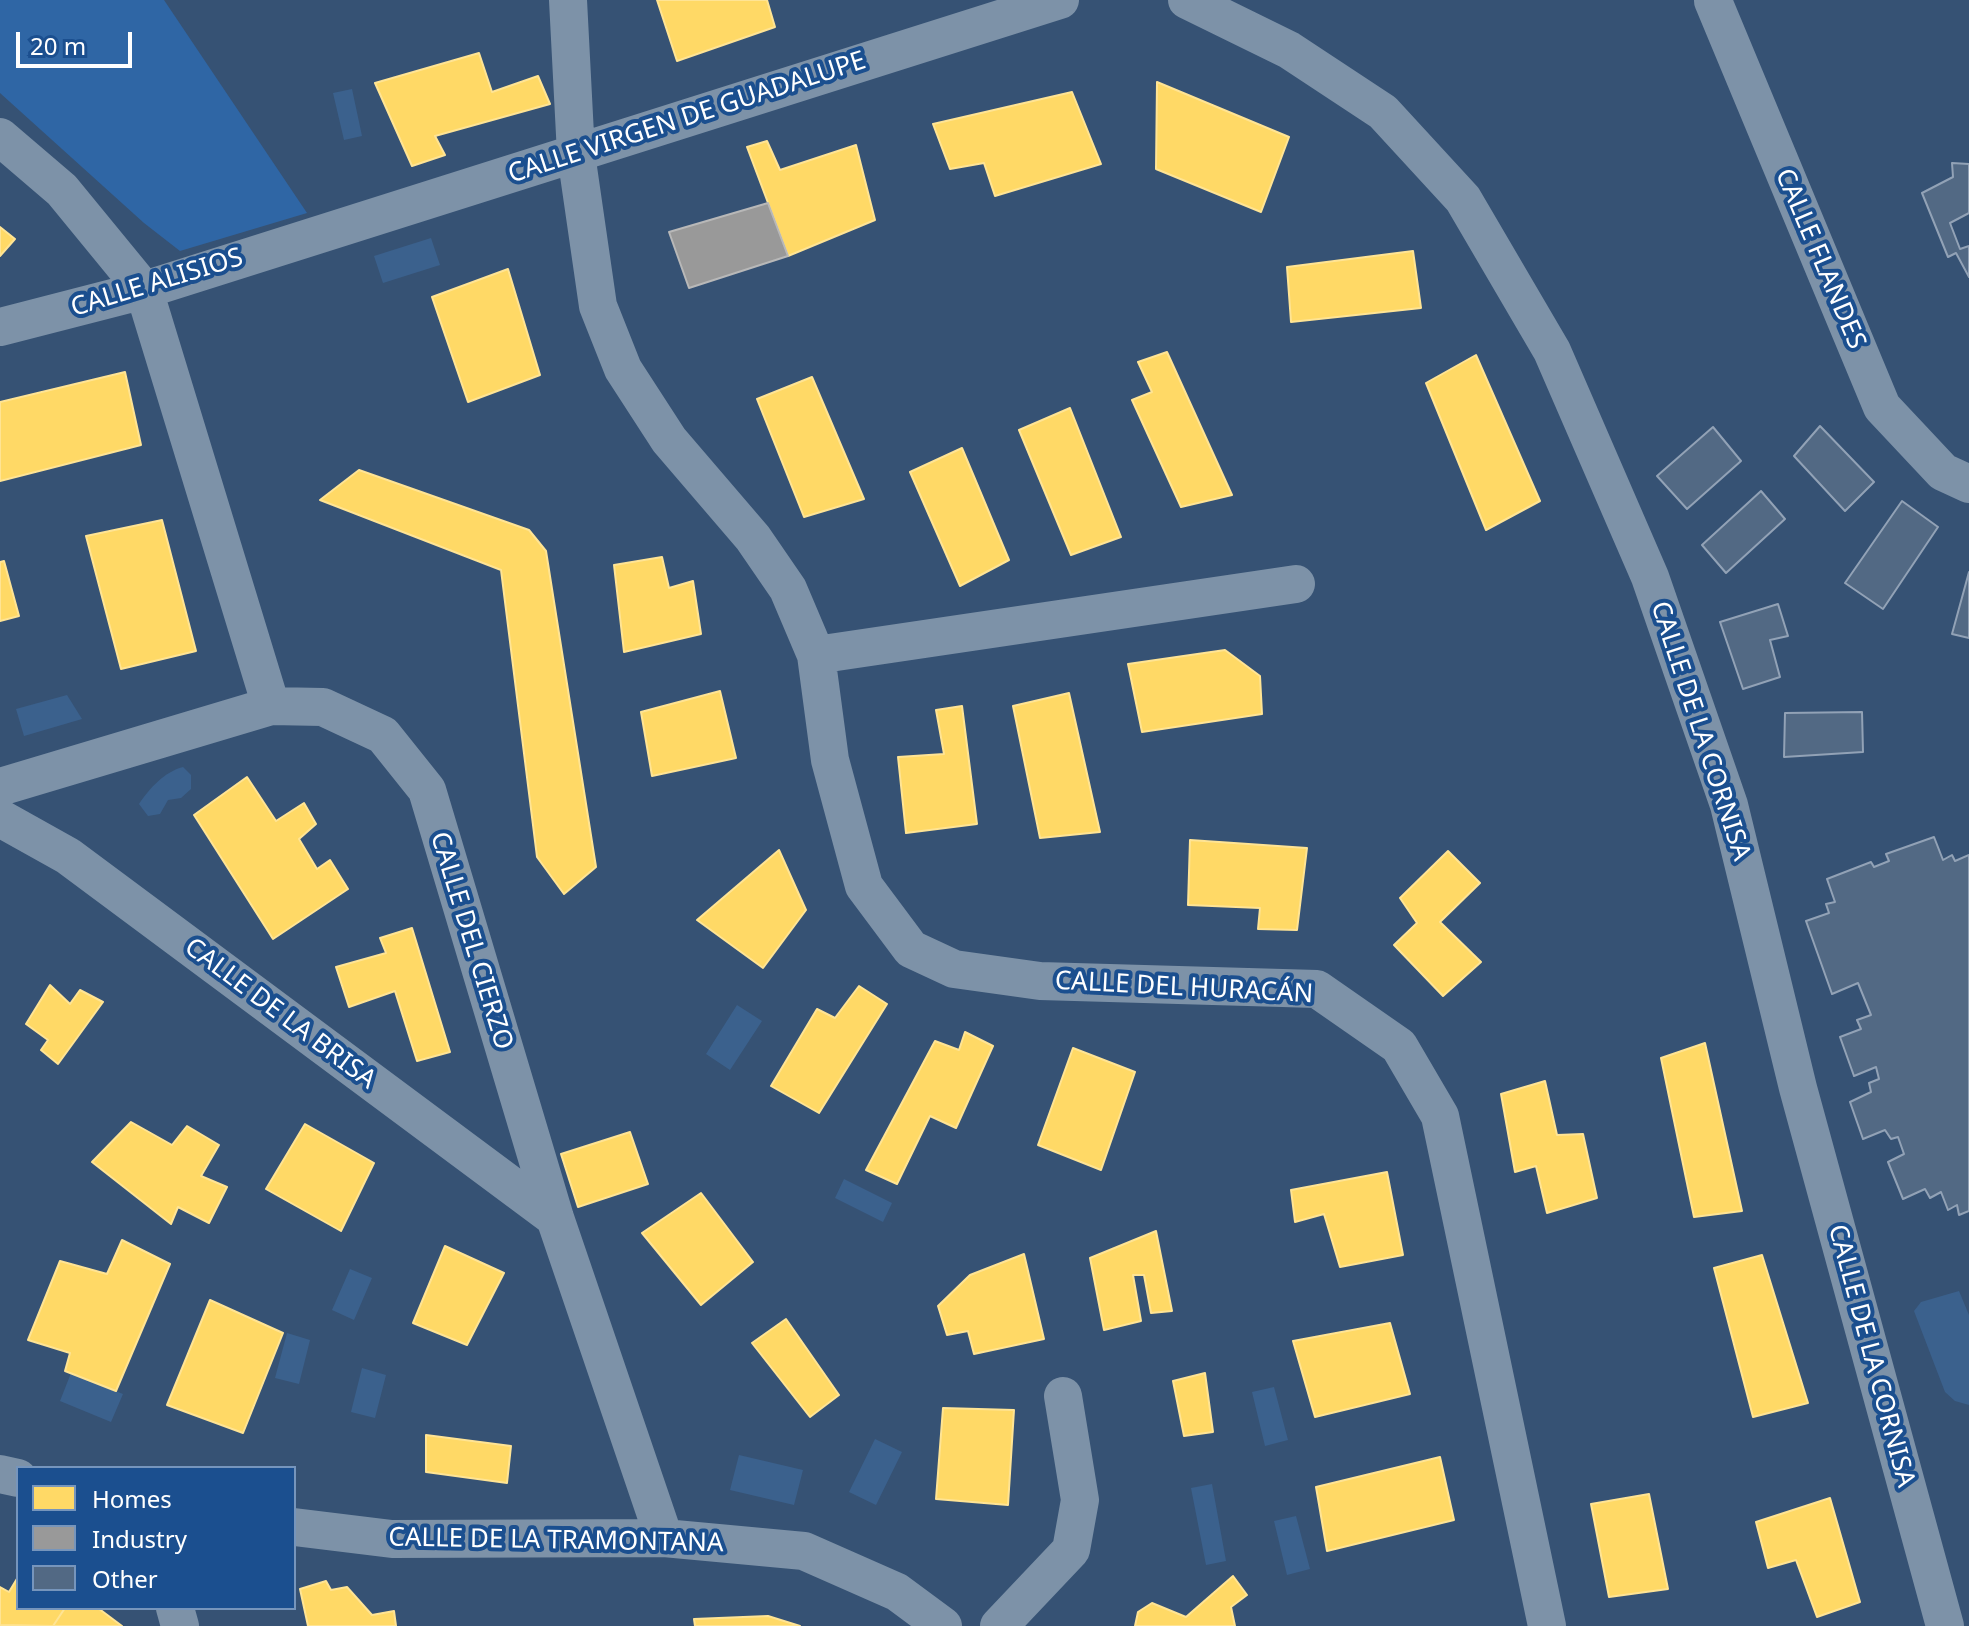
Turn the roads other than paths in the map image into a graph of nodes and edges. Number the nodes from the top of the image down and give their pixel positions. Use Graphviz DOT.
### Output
graph roads {
  1 [pos="568,0"];
  2 [pos="1060,0"];
  3 [pos="1187,0"];
  4 [pos="1713,1"];
  5 [pos="0,137"];
  6 [pos="576,154"];
  7 [pos="313,235"];
  8 [pos="144,290"];
  9 [pos="0,327"];
  10 [pos="1969,484"];
  11 [pos="1296,584"];
  12 [pos="816,655"];
  13 [pos="271,706"];
  14 [pos="0,787"];
  15 [pos="0,818"];
  16 [pos="555,1218"];
  17 [pos="1063,1396"];
  18 [pos="296,1527"];
  19 [pos="664,1538"];
  20 [pos="943,1626"];
  21 [pos="999,1626"];
  22 [pos="1547,1626"];
  23 [pos="1945,1626"];
  1 -- 6 [label="street, CALLE DEL HURACÁN"];
  2 -- 6 [label="street, CALLE VIRGEN DE GUADALUPE"];
  3 -- 23 [label="street, CALLE DE LA CORNISA"];
  4 -- 10 [label="street, CALLE FLANDES"];
  5 -- 8 [label="street"];
  6 -- 7 [label="street, CALLE VIRGEN DE GUADALUPE"];
  6 -- 12 [label="street, CALLE DEL HURACÁN"];
  7 -- 8 [label="street, CALLE ALISIOS"];
  8 -- 9 [label="street, CALLE ALISIOS"];
  8 -- 13 [label="street"];
  11 -- 12 [label="street"];
  12 -- 22 [label="street, CALLE DEL HURACÁN"];
  13 -- 14 [label="street, CALLE DEL CIERZO"];
  13 -- 16 [label="street, CALLE DEL CIERZO"];
  15 -- 16 [label="street, CALLE DE LA BRISA"];
  16 -- 19 [label="street, CALLE DEL CIERZO"];
  17 -- 21 [label="street"];
  18 -- 19 [label="street, CALLE DE LA TRAMONTANA"];
  19 -- 20 [label="street, CALLE DE LA TRAMONTANA"];
}
